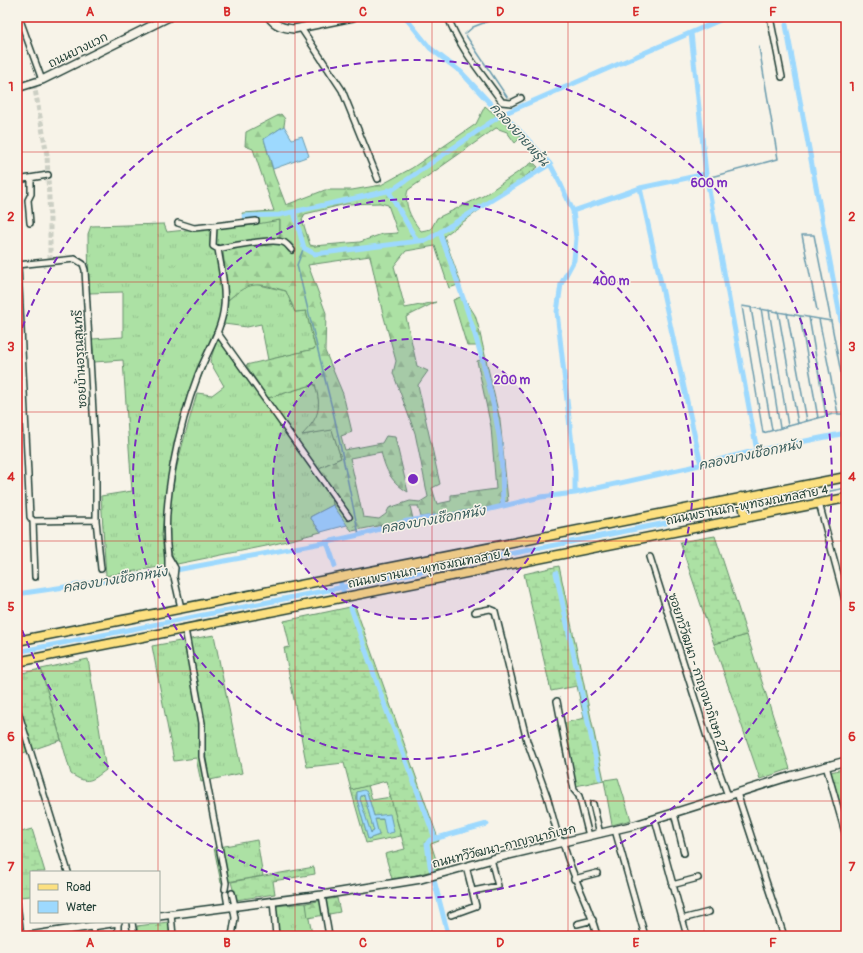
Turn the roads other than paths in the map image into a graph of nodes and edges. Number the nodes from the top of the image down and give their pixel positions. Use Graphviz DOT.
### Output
graph roads {
  1 [pos="19,17"];
  2 [pos="169,17"];
  3 [pos="269,17"];
  4 [pos="351,17"];
  5 [pos="448,17"];
  6 [pos="770,17"];
  7 [pos="301,28"];
  8 [pos="782,77"];
  9 [pos="42,80"];
  10 [pos="17,88"];
  11 [pos="521,98"];
  12 [pos="48,175"];
  13 [pos="31,178"];
  14 [pos="378,179"];
  15 [pos="17,180"];
  16 [pos="256,221"];
  17 [pos="30,223"];
  18 [pos="178,223"];
  19 [pos="214,226"];
  20 [pos="218,249"];
  21 [pos="292,250"];
  22 [pos="17,265"];
  23 [pos="217,332"];
  24 [pos="846,477"];
  25 [pos="741,497"];
  26 [pos="846,498"];
  27 [pos="819,503"];
  28 [pos="349,517"];
  29 [pos="746,518"];
  30 [pos="96,520"];
  31 [pos="33,521"];
  32 [pos="650,557"];
  33 [pos="102,569"];
  34 [pos="35,577"];
  35 [pos="846,604"];
  36 [pos="181,608"];
  37 [pos="475,612"];
  38 [pos="185,629"];
  39 [pos="17,641"];
  40 [pos="17,662"];
  41 [pos="558,702"];
  42 [pos="17,708"];
  43 [pos="846,761"];
  44 [pos="826,766"];
  45 [pos="737,793"];
  46 [pos="728,796"];
  47 [pos="593,804"];
  48 [pos="674,813"];
  49 [pos="655,819"];
  50 [pos="615,830"];
  51 [pos="600,834"];
  52 [pos="589,836"];
  53 [pos="846,836"];
  54 [pos="562,843"];
  55 [pos="684,853"];
  56 [pos="491,859"];
  57 [pos="466,866"];
  58 [pos="68,871"];
  59 [pos="598,873"];
  60 [pos="698,878"];
  61 [pos="574,879"];
  62 [pos="672,885"];
  63 [pos="473,890"];
  64 [pos="322,895"];
  65 [pos="273,901"];
  66 [pos="17,902"];
  67 [pos="232,906"];
  68 [pos="709,912"];
  69 [pos="171,914"];
  70 [pos="451,915"];
  71 [pos="160,916"];
  72 [pos="682,919"];
  73 [pos="593,920"];
  74 [pos="112,923"];
  75 [pos="118,923"];
  76 [pos="132,923"];
  77 [pos="577,924"];
  78 [pos="76,925"];
  79 [pos="93,926"];
  80 [pos="21,936"];
  81 [pos="29,936"];
  82 [pos="94,936"];
  83 [pos="118,936"];
  84 [pos="134,936"];
  85 [pos="174,936"];
  86 [pos="232,936"];
  87 [pos="276,936"];
  88 [pos="329,936"];
  89 [pos="597,936"];
  90 [pos="645,936"];
  91 [pos="687,936"];
  92 [pos="784,936"];
  1 -- 9 [label="street"];
  2 -- 9 [label="street, ถนนบางแวก"];
  3 -- 7 [label="street"];
  4 -- 7 [label="street"];
  5 -- 11 [label="street"];
  6 -- 8 [label="street"];
  7 -- 14 [label="street"];
  9 -- 10 [label="street, ถนนบางแวก"];
  12 -- 13 [label="street"];
  13 -- 15 [label="street"];
  13 -- 17 [label="street"];
  16 -- 19 [label="street"];
  18 -- 19 [label="street"];
  19 -- 20 [label="street"];
  20 -- 21 [label="street"];
  20 -- 23 [label="street"];
  22 -- 30 [label="street, ซอยบ้านอรุณสุนทรี"];
  22 -- 31 [label="street, ซอยบ้านอรุณสุนทรี"];
  23 -- 28 [label="street"];
  23 -- 36 [label="street"];
  24 -- 25 [label="main road, ถนนพรานนก-พุทธมณฑลสาย 4"];
  25 -- 29 [label="main road"];
  25 -- 36 [label="main road, ถนนพรานนก-พุทธมณฑลสาย 4"];
  26 -- 27 [label="main road, ถนนพรานนก-พุทธมณฑลสาย 4"];
  27 -- 29 [label="main road, ถนนพรานนก-พุทธมณฑลสาย 4"];
  27 -- 35 [label="street"];
  29 -- 38 [label="main road, ถนนพรานนก-พุทธมณฑลสาย 4"];
  30 -- 31 [label="street"];
  30 -- 33 [label="street, ซอยบ้านอรุณสุนทรี"];
  31 -- 34 [label="street, ซอยบ้านอรุณสุนทรี"];
  32 -- 46 [label="street, ซอยทวีวัฒนา - กาญจนาภิเษก 27"];
  36 -- 39 [label="main road, ถนนพรานนก-พุทธมณฑลสาย 4"];
  37 -- 54 [label="street"];
  38 -- 40 [label="main road, ถนนพรานนก-พุทธมณฑลสาย 4"];
  38 -- 67 [label="street"];
  41 -- 52 [label="street"];
  42 -- 58 [label="street"];
  43 -- 44 [label="street, ถนนทวีวัฒนา-กาญจนาภิเษก"];
  44 -- 45 [label="street, ถนนทวีวัฒนา-กาญจนาภิเษก"];
  44 -- 53 [label="street"];
  45 -- 46 [label="street, ถนนทวีวัฒนา-กาญจนาภิเษก"];
  45 -- 92 [label="street"];
  46 -- 48 [label="street, ถนนทวีวัฒนา-กาญจนาภิเษก"];
  47 -- 51 [label="street"];
  48 -- 49 [label="street, ถนนทวีวัฒนา-กาญจนาภิเษก"];
  48 -- 55 [label="street"];
  49 -- 50 [label="street, ถนนทวีวัฒนา-กาญจนาภิเษก"];
  49 -- 62 [label="street"];
  50 -- 51 [label="street, ถนนทวีวัฒนา-กาญจนาภิเษก"];
  50 -- 90 [label="street"];
  51 -- 52 [label="street, ถนนทวีวัฒนา-กาญจนาภิเษก"];
  52 -- 54 [label="street, ถนนทวีวัฒนา-กาญจนาภิเษก"];
  54 -- 56 [label="street, ถนนทวีวัฒนา-กาญจนาภิเษก"];
  54 -- 61 [label="street"];
  56 -- 57 [label="street, ถนนทวีวัฒนา-กาญจนาภิเษก"];
  56 -- 63 [label="street"];
  57 -- 63 [label="street"];
  57 -- 64 [label="street, ถนนทวีวัฒนา-กาญจนาภิเษก"];
  59 -- 61 [label="street"];
  60 -- 62 [label="street"];
  61 -- 73 [label="street"];
  62 -- 72 [label="street"];
  63 -- 70 [label="street"];
  64 -- 65 [label="street, ถนนทวีวัฒนา-กาญจนาภิเษก"];
  64 -- 88 [label="street"];
  65 -- 67 [label="street, ถนนทวีวัฒนา-กาญจนาภิเษก"];
  65 -- 87 [label="street"];
  66 -- 80 [label="street"];
  67 -- 69 [label="street, ถนนทวีวัฒนา-กาญจนาภิเษก"];
  67 -- 86 [label="street"];
  68 -- 72 [label="street"];
  69 -- 71 [label="street, ถนนทวีวัฒนา-กาญจนาภิเษก"];
  69 -- 85 [label="street"];
  72 -- 91 [label="street"];
  73 -- 77 [label="street"];
  73 -- 89 [label="street"];
  74 -- 79 [label="street"];
  75 -- 83 [label="street"];
  76 -- 84 [label="street"];
  78 -- 79 [label="street"];
  78 -- 81 [label="street"];
  79 -- 82 [label="street"];
}
